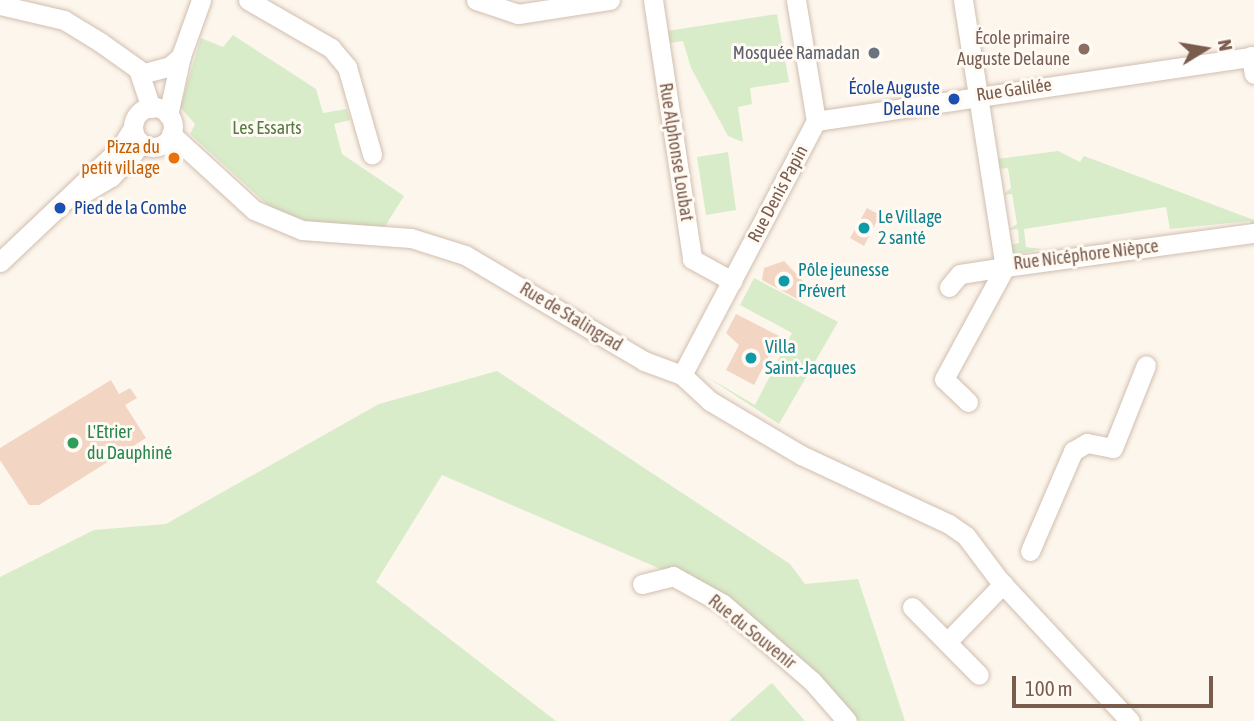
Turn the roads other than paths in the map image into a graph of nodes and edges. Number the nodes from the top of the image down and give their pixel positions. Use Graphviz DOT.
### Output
graph roads {
  1 [pos="201,0"];
  2 [pos="248,0"];
  3 [pos="476,0"];
  4 [pos="610,0"];
  5 [pos="653,0"];
  6 [pos="796,0"];
  7 [pos="963,0"];
  8 [pos="0,5"];
  9 [pos="1253,62"];
  10 [pos="179,64"];
  11 [pos="141,74"];
  12 [pos="978,95"];
  13 [pos="162,116"];
  14 [pos="816,121"];
  15 [pos="133,128"];
  16 [pos="146,146"];
  17 [pos="372,154"];
  18 [pos="66,202"];
  19 [pos="1254,233"];
  20 [pos="0,262"];
  21 [pos="1005,267"];
  22 [pos="732,281"];
  23 [pos="949,287"];
  24 [pos="1146,365"];
  25 [pos="682,375"];
  26 [pos="968,402"];
  27 [pos="1030,551"];
  28 [pos="642,584"];
  29 [pos="1003,584"];
  30 [pos="912,607"];
  31 [pos="947,642"];
  32 [pos="979,675"];
  33 [pos="847,721"];
  34 [pos="1130,721"];
  1 -- 10 [label="street"];
  2 -- 17 [label="street"];
  3 -- 4 [label="street"];
  5 -- 22 [label="street, Rue Alphonse Loubat"];
  6 -- 14 [label="street"];
  7 -- 12 [label="street, Rue Nicéphore Nièpce"];
  8 -- 11 [label="street"];
  9 -- 12 [label="street, Rue Galilée"];
  10 -- 11 [label="street"];
  10 -- 13 [label="street"];
  11 -- 13 [label="street"];
  12 -- 14 [label="street, Rue Galilée"];
  12 -- 21 [label="street, Rue Nicéphore Nièpce"];
  13 -- 15 [label="street"];
  13 -- 16 [label="street"];
  13 -- 25 [label="street, Rue de Stalingrad"];
  14 -- 22 [label="street, Rue Denis Papin"];
  15 -- 16 [label="street"];
  15 -- 18 [label="street"];
  16 -- 18 [label="street"];
  18 -- 20 [label="street"];
  19 -- 21 [label="street, Rue Nicéphore Nièpce"];
  21 -- 23 [label="street"];
  21 -- 26 [label="street"];
  22 -- 25 [label="street, Rue Denis Papin"];
  24 -- 27 [label="street"];
  25 -- 29 [label="street, Rue de Stalingrad"];
  28 -- 33 [label="street, Rue du Souvenir"];
  29 -- 31 [label="street"];
  29 -- 34 [label="street"];
  30 -- 31 [label="street"];
  31 -- 32 [label="street"];
}
